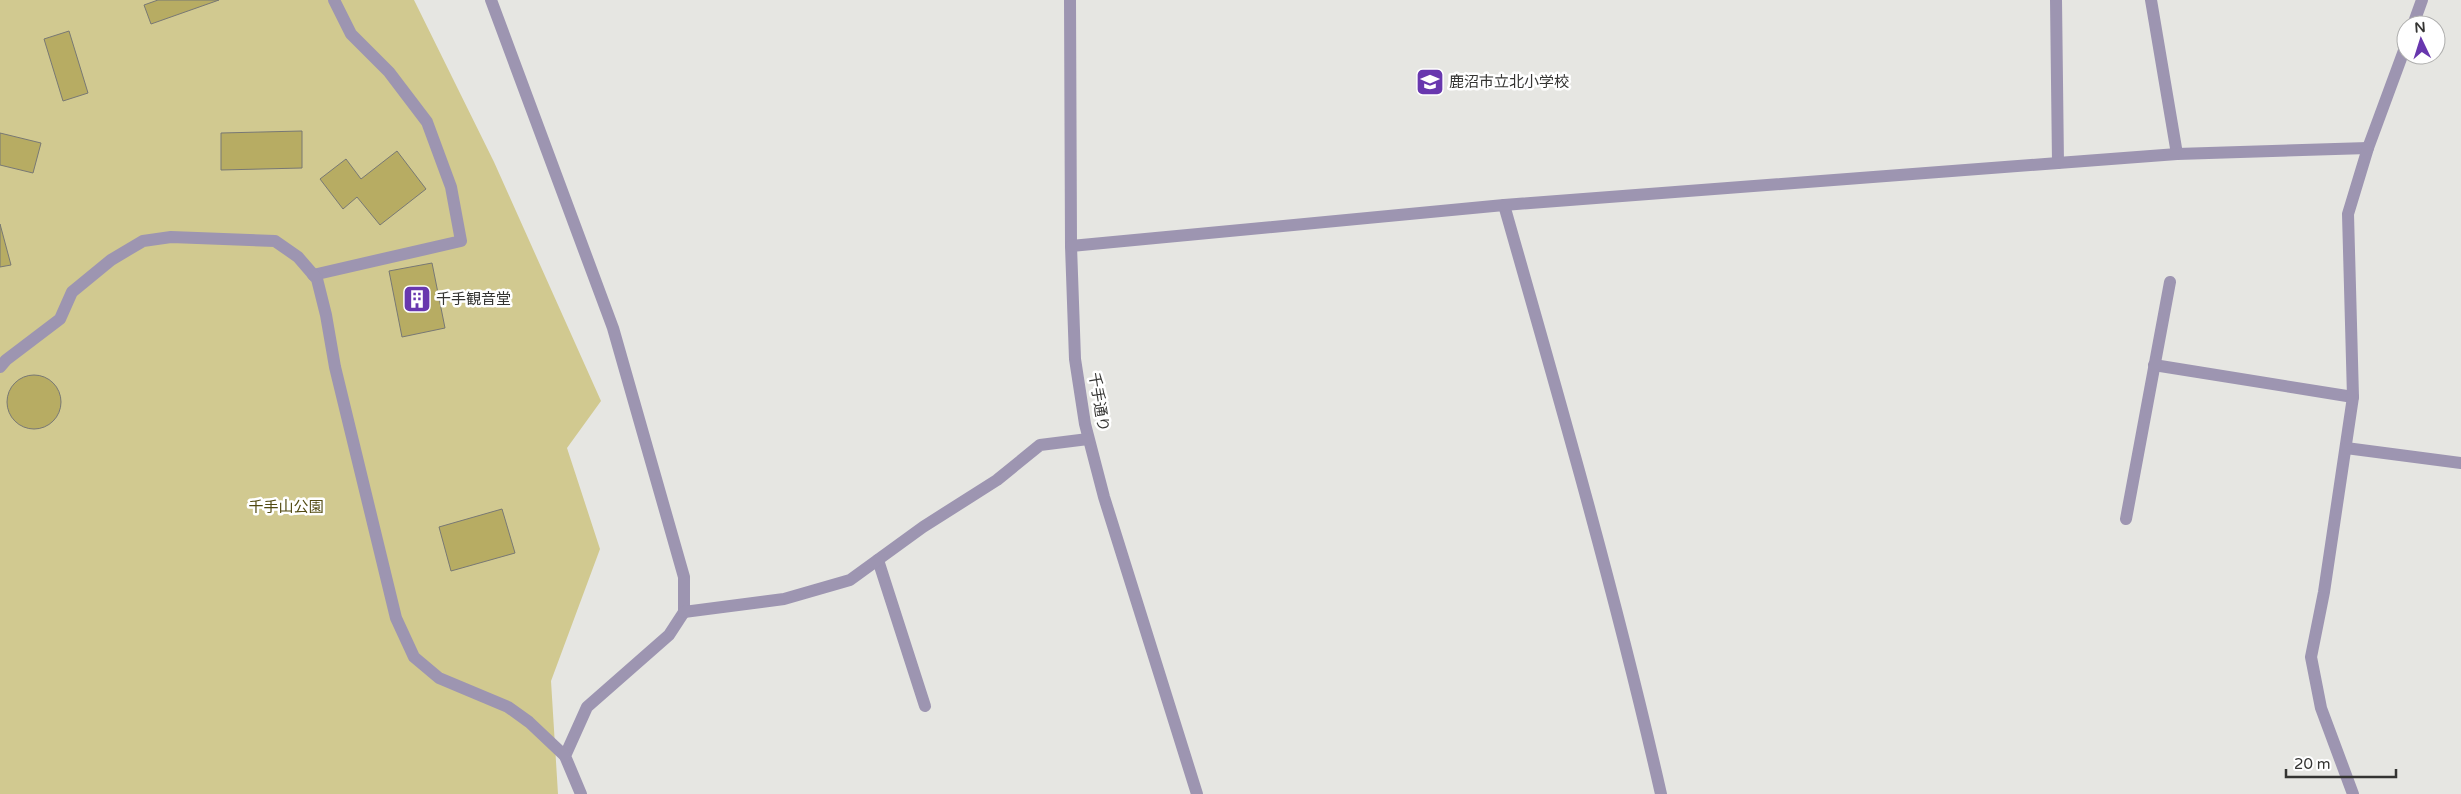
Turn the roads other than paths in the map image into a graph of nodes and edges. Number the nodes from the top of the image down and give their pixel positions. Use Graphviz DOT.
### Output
graph roads {
  1 [pos="334,0"];
  2 [pos="491,0"];
  3 [pos="1070,0"];
  4 [pos="2056,0"];
  5 [pos="2151,0"];
  6 [pos="2422,0"];
  7 [pos="2417,15"];
  8 [pos="2399,65"];
  9 [pos="2368,148"];
  10 [pos="2177,154"];
  11 [pos="2058,163"];
  12 [pos="1504,205"];
  13 [pos="1071,246"];
  14 [pos="313,275"];
  15 [pos="2170,282"];
  16 [pos="2154,365"];
  17 [pos="0,368"];
  18 [pos="2353,397"];
  19 [pos="1088,439"];
  20 [pos="2346,448"];
  21 [pos="2461,463"];
  22 [pos="2126,518"];
  23 [pos="878,560"];
  24 [pos="684,612"];
  25 [pos="925,706"];
  26 [pos="565,756"];
  27 [pos="581,794"];
  28 [pos="1197,794"];
  29 [pos="1662,794"];
  30 [pos="2353,794"];
  1 -- 14 [label="street"];
  2 -- 24 [label="street"];
  3 -- 13 [label="street, 千手通り"];
  4 -- 11 [label="street"];
  5 -- 10 [label="street"];
  6 -- 7 [label="street"];
  8 -- 9 [label="street"];
  9 -- 10 [label="street"];
  9 -- 18 [label="street"];
  10 -- 11 [label="street"];
  11 -- 12 [label="street"];
  12 -- 13 [label="street"];
  12 -- 29 [label="street"];
  13 -- 19 [label="street, 千手通り"];
  14 -- 17 [label="street"];
  14 -- 26 [label="street"];
  15 -- 16 [label="street"];
  16 -- 18 [label="street"];
  16 -- 22 [label="street"];
  18 -- 20 [label="street"];
  19 -- 23 [label="street"];
  19 -- 28 [label="street, 千手通り"];
  20 -- 21 [label="street"];
  20 -- 30 [label="street"];
  23 -- 24 [label="street"];
  23 -- 25 [label="street"];
  24 -- 26 [label="street"];
  26 -- 27 [label="street"];
}
